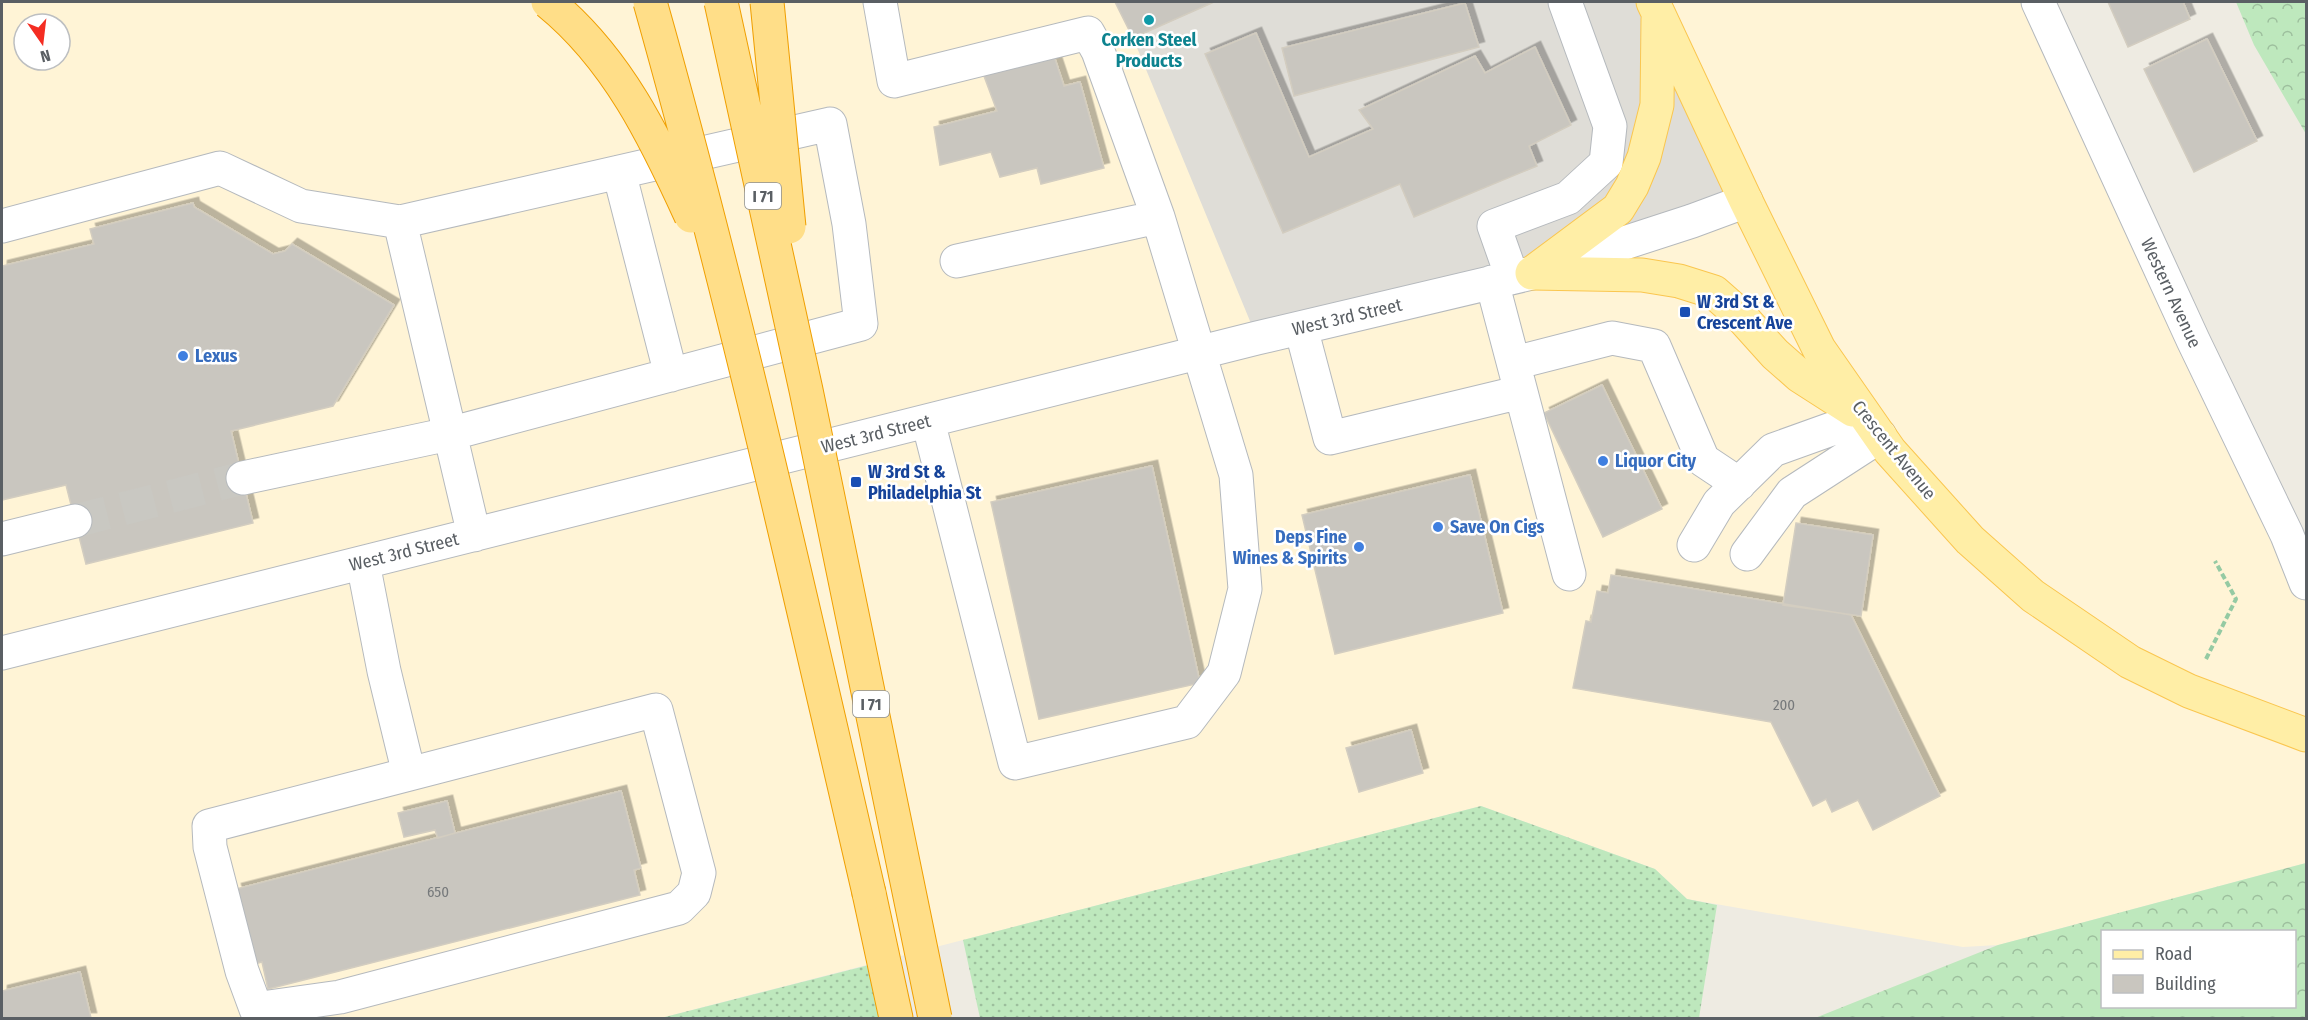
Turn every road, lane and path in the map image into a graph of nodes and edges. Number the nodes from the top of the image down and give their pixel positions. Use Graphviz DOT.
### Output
graph roads {
  1 [pos="548,2"];
  2 [pos="650,2"];
  3 [pos="721,2"];
  4 [pos="767,2"];
  5 [pos="880,2"];
  6 [pos="1565,2"];
  7 [pos="2038,2"];
  8 [pos="1655,6"];
  9 [pos="619,172"];
  10 [pos="1746,201"];
  11 [pos="1158,217"];
  12 [pos="400,222"];
  13 [pos="2,226"];
  14 [pos="957,261"];
  15 [pos="1512,278"];
  16 [pos="1301,328"];
  17 [pos="738,338"];
  18 [pos="1200,353"];
  19 [pos="671,375"];
  20 [pos="1517,378"];
  21 [pos="806,390"];
  22 [pos="928,421"];
  23 [pos="1872,427"];
  24 [pos="449,434"];
  25 [pos="243,478"];
  26 [pos="1738,484"];
  27 [pos="75,521"];
  28 [pos="474,535"];
  29 [pos="2,539"];
  30 [pos="1694,545"];
  31 [pos="1747,554"];
  32 [pos="2215,561"];
  33 [pos="363,562"];
  34 [pos="1569,574"];
  35 [pos="2307,583"];
  36 [pos="2,653"];
  37 [pos="2189,691"];
  38 [pos="2307,735"];
  39 [pos="409,774"];
  40 [pos="896,1018"];
  41 [pos="935,1018"];
  1 -- 17 [label="highway, bridge"];
  2 -- 17 [label="highway, I 71, bridge"];
  3 -- 21 [label="highway, I 71, bridge"];
  4 -- 21 [label="highway, bridge"];
  5 -- 11 [label="street"];
  6 -- 15 [label="street"];
  7 -- 35 [label="street, Western Avenue"];
  8 -- 10 [label="main road, Crescent Avenue"];
  8 -- 15 [label="main road"];
  9 -- 12 [label="street"];
  9 -- 19 [label="street"];
  9 -- 19 [label="street"];
  10 -- 15 [label="street, West 3rd Street"];
  10 -- 23 [label="main road, Crescent Avenue"];
  11 -- 14 [label="street"];
  11 -- 18 [label="street"];
  12 -- 13 [label="street"];
  12 -- 24 [label="street"];
  15 -- 16 [label="street, West 3rd Street"];
  15 -- 20 [label="street"];
  15 -- 23 [label="main road"];
  16 -- 18 [label="street, West 3rd Street"];
  16 -- 20 [label="street"];
  17 -- 40 [label="highway, I 71, bridge"];
  18 -- 22 [label="street, West 3rd Street"];
  18 -- 22 [label="street"];
  19 -- 24 [label="street"];
  20 -- 26 [label="street"];
  20 -- 34 [label="street"];
  21 -- 41 [label="highway, I 71, bridge"];
  22 -- 28 [label="street, West 3rd Street"];
  23 -- 26 [label="street"];
  23 -- 31 [label="street"];
  23 -- 37 [label="main road, Crescent Avenue"];
  24 -- 25 [label="street"];
  24 -- 28 [label="street"];
  26 -- 30 [label="street"];
  27 -- 29 [label="street"];
  28 -- 33 [label="street, West 3rd Street"];
  32 -- 37 [label="path"];
  33 -- 36 [label="street, West 3rd Street"];
  33 -- 39 [label="street"];
  37 -- 38 [label="main road, Crescent Avenue"];
  39 -- 39 [label="street"];
}
